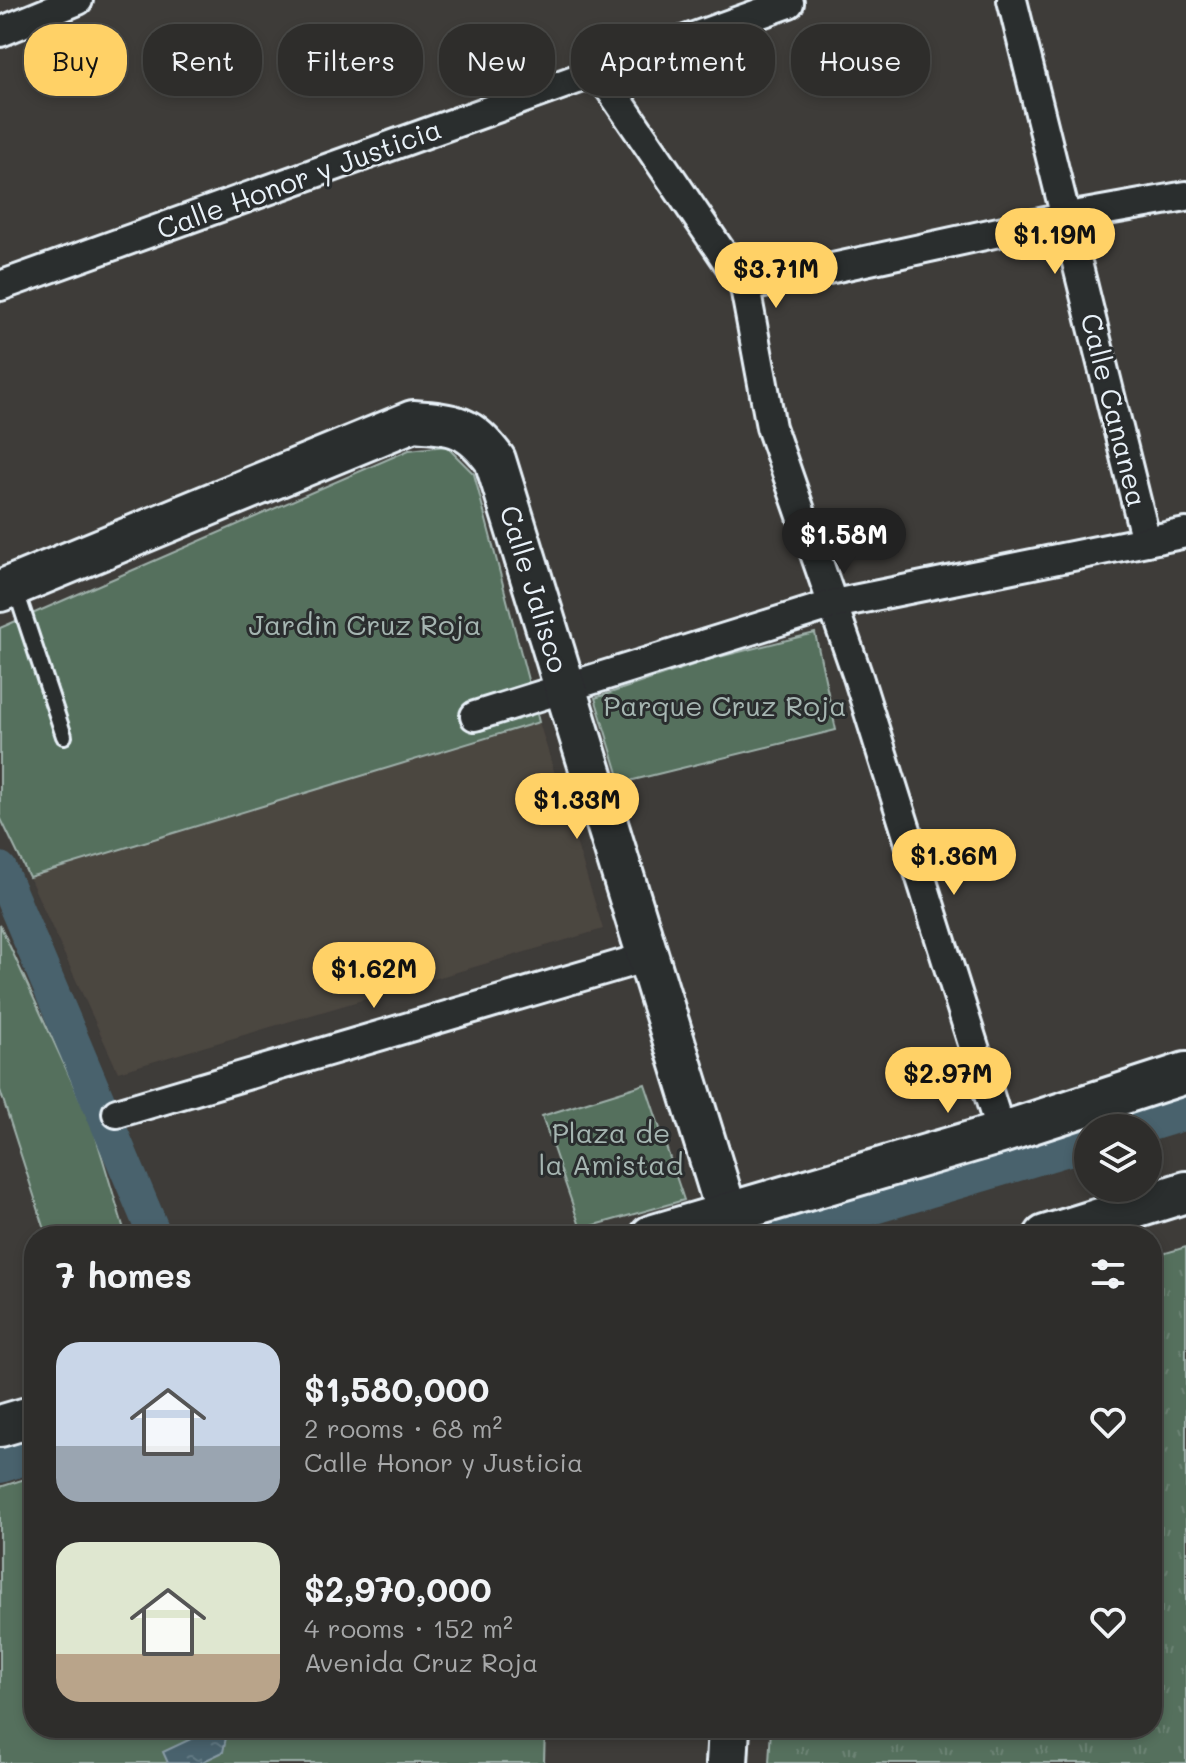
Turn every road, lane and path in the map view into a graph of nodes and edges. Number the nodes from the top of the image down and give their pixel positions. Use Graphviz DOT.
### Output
graph roads {
  1 [pos="78,0"];
  2 [pos="1012,0"];
  3 [pos="789,3"];
  4 [pos="730,24"];
  5 [pos="0,32"];
  6 [pos="571,81"];
  7 [pos="615,96"];
  8 [pos="1186,196"];
  9 [pos="1068,217"];
  10 [pos="0,286"];
  11 [pos="745,287"];
  12 [pos="1186,533"];
  13 [pos="1146,541"];
  14 [pos="7,588"];
  15 [pos="834,604"];
  16 [pos="564,689"];
  17 [pos="475,716"];
  18 [pos="64,736"];
  19 [pos="647,957"];
  20 [pos="1186,1073"];
  21 [pos="117,1113"];
  22 [pos="1001,1133"];
  23 [pos="1186,1192"];
  24 [pos="732,1225"];
  25 [pos="1077,1226"];
  26 [pos="24,1419"];
  27 [pos="0,1426"];
  28 [pos="728,1738"];
  29 [pos="727,1763"];
  1 -- 5 [label="street"];
  2 -- 9 [label="street, Calle Cananea"];
  3 -- 4 [label="street, Calle Honor y Justicia"];
  6 -- 10 [label="street, Calle Honor y Justicia"];
  7 -- 11 [label="street"];
  8 -- 9 [label="street"];
  9 -- 11 [label="street"];
  9 -- 13 [label="street, Calle Cananea"];
  11 -- 15 [label="street"];
  12 -- 13 [label="street"];
  13 -- 15 [label="street"];
  14 -- 16 [label="street, Calle Jalisco"];
  14 -- 18 [label="lane"];
  15 -- 16 [label="street"];
  15 -- 22 [label="street"];
  16 -- 17 [label="street"];
  16 -- 19 [label="street, Calle Jalisco"];
  19 -- 21 [label="street"];
  19 -- 24 [label="street, Calle Jalisco"];
  20 -- 22 [label="street"];
  22 -- 24 [label="street"];
  23 -- 25 [label="street"];
  26 -- 27 [label="street"];
  28 -- 29 [label="street"];
}
